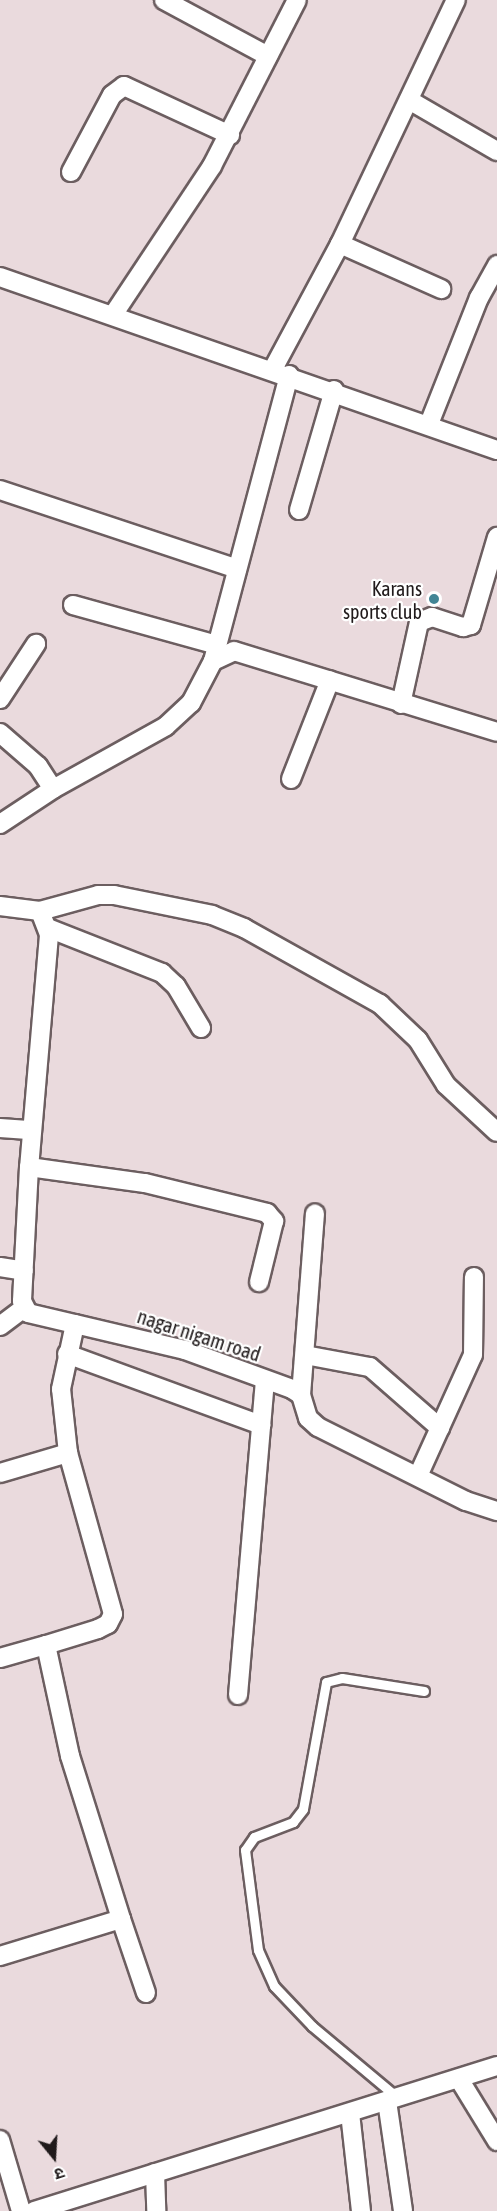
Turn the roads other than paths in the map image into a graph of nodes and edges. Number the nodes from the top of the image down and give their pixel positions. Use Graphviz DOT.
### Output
graph roads {
  1 [pos="164,0"];
  2 [pos="297,0"];
  3 [pos="456,0"];
  4 [pos="268,56"];
  5 [pos="409,100"];
  6 [pos="230,135"];
  7 [pos="497,151"];
  8 [pos="70,171"];
  9 [pos="340,244"];
  10 [pos="497,265"];
  11 [pos="0,277"];
  12 [pos="441,289"];
  13 [pos="113,315"];
  14 [pos="281,372"];
  15 [pos="334,390"];
  16 [pos="429,424"];
  17 [pos="497,450"];
  18 [pos="0,490"];
  19 [pos="299,510"];
  20 [pos="497,537"];
  21 [pos="237,569"];
  22 [pos="73,605"];
  23 [pos="36,644"];
  24 [pos="215,653"];
  25 [pos="330,680"];
  26 [pos="0,699"];
  27 [pos="401,704"];
  28 [pos="497,732"];
  29 [pos="0,733"];
  30 [pos="291,779"];
  31 [pos="53,789"];
  32 [pos="0,824"];
  33 [pos="0,906"];
  34 [pos="40,911"];
  35 [pos="48,927"];
  36 [pos="201,1028"];
  37 [pos="0,1128"];
  38 [pos="32,1130"];
  39 [pos="497,1132"];
  40 [pos="29,1167"];
  41 [pos="315,1214"];
  42 [pos="0,1267"];
  43 [pos="24,1271"];
  44 [pos="474,1277"];
  45 [pos="259,1282"];
  46 [pos="24,1308"];
  47 [pos="75,1324"];
  48 [pos="0,1326"];
  49 [pos="67,1354"];
  50 [pos="305,1355"];
  51 [pos="266,1380"];
  52 [pos="302,1395"];
  53 [pos="261,1425"];
  54 [pos="440,1428"];
  55 [pos="68,1453"];
  56 [pos="0,1473"];
  57 [pos="418,1476"];
  58 [pos="497,1511"];
  59 [pos="46,1645"];
  60 [pos="0,1658"];
  61 [pos="424,1691"];
  62 [pos="238,1695"];
  63 [pos="121,1919"];
  64 [pos="0,1956"];
  65 [pos="146,1993"];
  66 [pos="497,2066"];
  67 [pos="459,2079"];
  68 [pos="392,2099"];
  69 [pos="350,2113"];
  70 [pos="0,2140"];
  71 [pos="497,2141"];
  72 [pos="155,2173"];
  73 [pos="21,2211"];
  74 [pos="34,2211"];
  75 [pos="156,2211"];
  76 [pos="361,2211"];
  77 [pos="403,2211"];
  1 -- 4 [label="street"];
  2 -- 4 [label="street"];
  3 -- 5 [label="street"];
  4 -- 6 [label="street"];
  5 -- 7 [label="street"];
  5 -- 9 [label="street"];
  6 -- 8 [label="street"];
  6 -- 13 [label="street"];
  9 -- 12 [label="street"];
  9 -- 14 [label="street"];
  10 -- 16 [label="street"];
  11 -- 13 [label="street"];
  13 -- 14 [label="street"];
  14 -- 15 [label="street"];
  14 -- 21 [label="street"];
  15 -- 16 [label="street"];
  15 -- 19 [label="street"];
  16 -- 17 [label="street"];
  18 -- 21 [label="street"];
  20 -- 27 [label="street"];
  21 -- 24 [label="street"];
  22 -- 24 [label="street"];
  23 -- 26 [label="street"];
  24 -- 25 [label="street"];
  24 -- 31 [label="street"];
  25 -- 27 [label="street"];
  25 -- 30 [label="street"];
  27 -- 28 [label="street"];
  29 -- 31 [label="street"];
  31 -- 32 [label="street"];
  33 -- 34 [label="street"];
  34 -- 35 [label="street"];
  34 -- 39 [label="street"];
  35 -- 36 [label="street"];
  35 -- 38 [label="street"];
  37 -- 38 [label="street"];
  38 -- 40 [label="street"];
  40 -- 43 [label="street"];
  40 -- 45 [label="street"];
  41 -- 50 [label="street"];
  42 -- 43 [label="street"];
  43 -- 46 [label="street"];
  44 -- 54 [label="street"];
  46 -- 47 [label="street, nagar nigam road"];
  46 -- 48 [label="street"];
  47 -- 49 [label="street"];
  47 -- 51 [label="street, nagar nigam road"];
  49 -- 53 [label="street"];
  49 -- 55 [label="street"];
  50 -- 52 [label="street"];
  50 -- 54 [label="street"];
  51 -- 52 [label="street, nagar nigam road"];
  51 -- 53 [label="street"];
  52 -- 57 [label="street"];
  53 -- 62 [label="street"];
  54 -- 57 [label="street"];
  55 -- 56 [label="street"];
  55 -- 59 [label="street"];
  57 -- 58 [label="street"];
  59 -- 60 [label="street"];
  59 -- 63 [label="street"];
  61 -- 68 [label="lane"];
  63 -- 64 [label="street"];
  63 -- 65 [label="street"];
  66 -- 67 [label="street"];
  67 -- 68 [label="street"];
  67 -- 71 [label="street"];
  68 -- 69 [label="street"];
  68 -- 77 [label="street"];
  69 -- 72 [label="street"];
  69 -- 76 [label="street"];
  70 -- 73 [label="street"];
  72 -- 74 [label="street"];
  72 -- 75 [label="street"];
}
